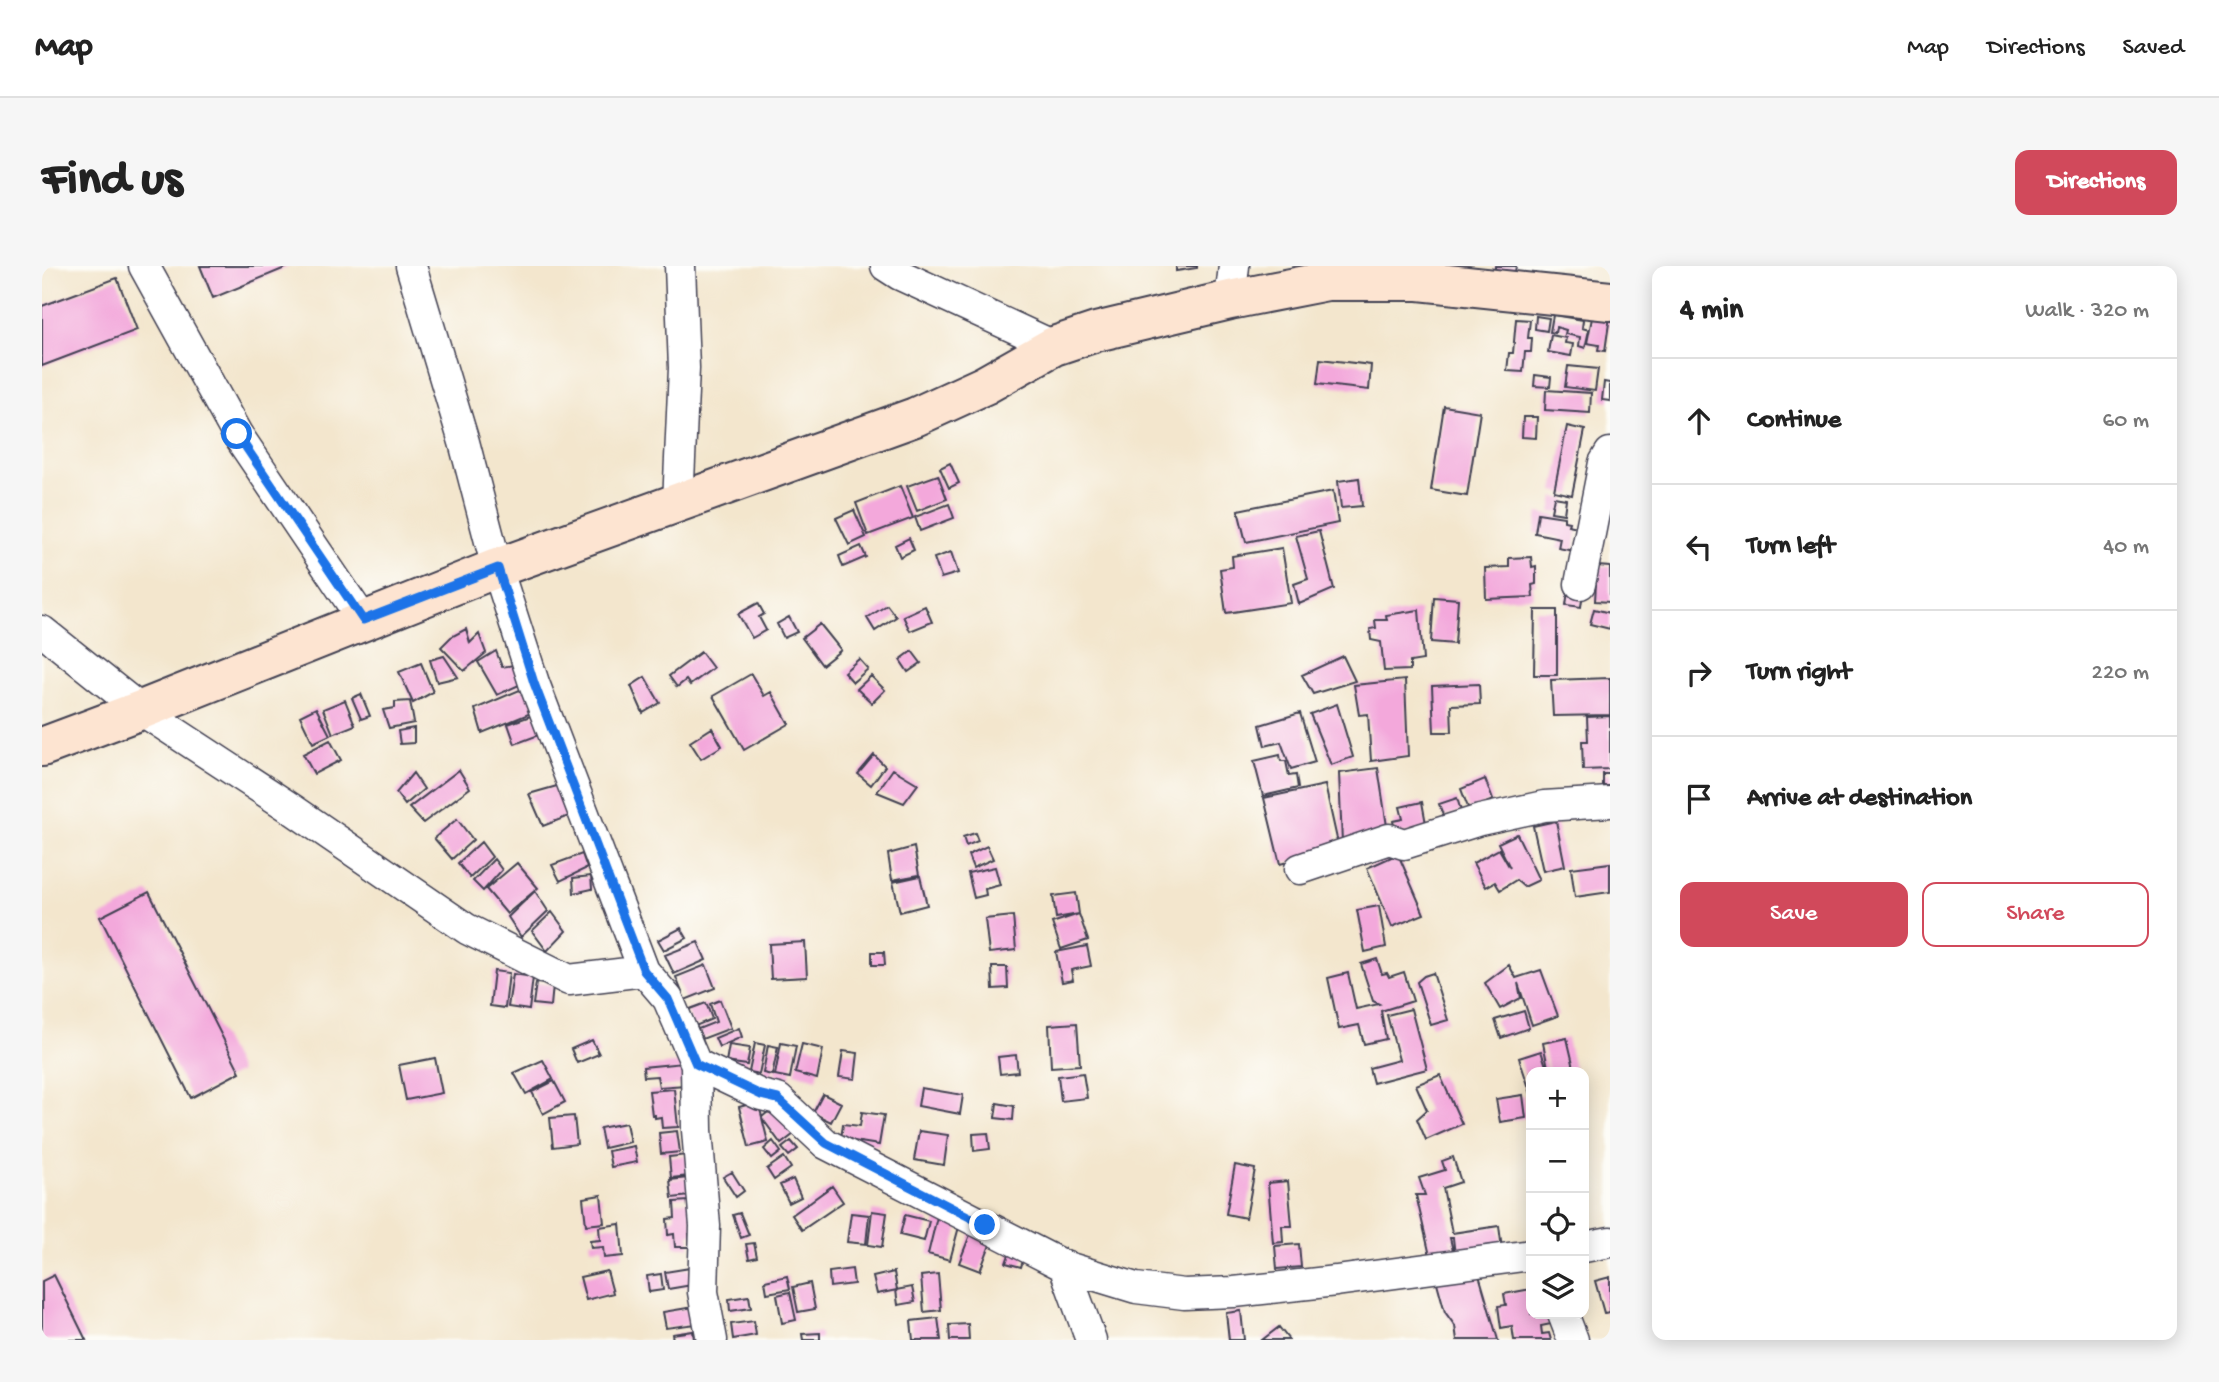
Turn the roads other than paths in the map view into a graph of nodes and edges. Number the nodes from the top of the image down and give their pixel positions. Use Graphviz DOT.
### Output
graph roads {
  1 [pos="144,266"];
  2 [pos="411,266"];
  3 [pos="680,266"];
  4 [pos="886,266"];
  5 [pos="1232,283"];
  6 [pos="1610,301"];
  7 [pos="1054,346"];
  8 [pos="1610,453"];
  9 [pos="678,504"];
  10 [pos="498,568"];
  11 [pos="1580,584"];
  12 [pos="363,620"];
  13 [pos="42,631"];
  14 [pos="141,710"];
  15 [pos="42,747"];
  16 [pos="1610,802"];
  17 [pos="1300,869"];
  18 [pos="644,971"];
  19 [pos="696,1064"];
  20 [pos="1610,1242"];
  21 [pos="1589,1246"];
  22 [pos="1526,1256"];
  23 [pos="1064,1266"];
  24 [pos="1565,1319"];
  25 [pos="712,1340"];
  26 [pos="1091,1340"];
  27 [pos="1573,1340"];
  1 -- 12 [label="street"];
  2 -- 10 [label="street"];
  3 -- 9 [label="street"];
  4 -- 7 [label="street"];
  5 -- 6 [label="main road"];
  5 -- 7 [label="main road"];
  7 -- 9 [label="main road"];
  8 -- 11 [label="street"];
  9 -- 10 [label="main road"];
  10 -- 12 [label="main road"];
  10 -- 18 [label="street"];
  12 -- 14 [label="main road"];
  13 -- 14 [label="street"];
  14 -- 15 [label="main road"];
  14 -- 18 [label="street"];
  16 -- 17 [label="street"];
  18 -- 19 [label="street"];
  19 -- 23 [label="street"];
  19 -- 25 [label="street"];
  20 -- 21 [label="street"];
  22 -- 23 [label="street"];
  23 -- 26 [label="street"];
  24 -- 27 [label="street"];
}
